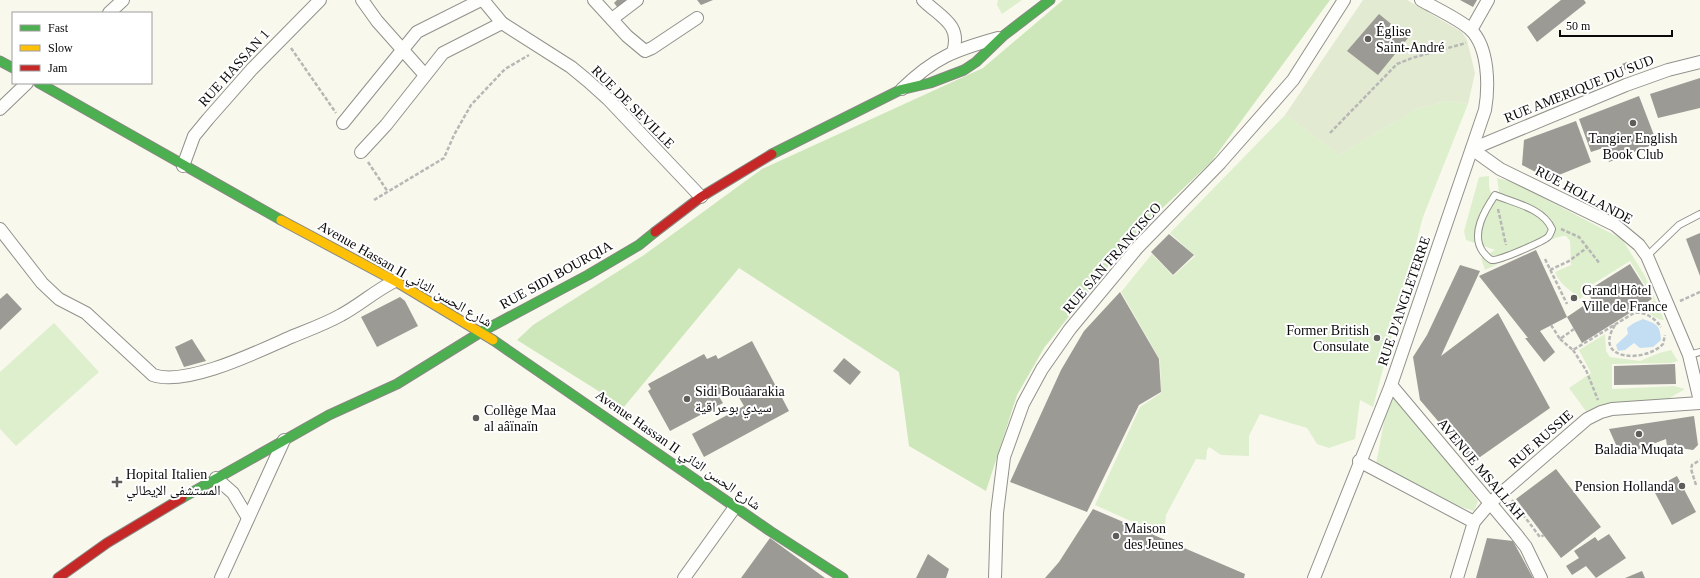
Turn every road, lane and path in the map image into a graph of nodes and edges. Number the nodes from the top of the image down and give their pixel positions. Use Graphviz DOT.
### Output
graph roads {
  1 [pos="123,0"];
  2 [pos="320,0"];
  3 [pos="362,0"];
  4 [pos="482,0"];
  5 [pos="594,0"];
  6 [pos="636,0"];
  7 [pos="923,0"];
  8 [pos="1050,0"];
  9 [pos="1344,0"];
  10 [pos="1421,0"];
  11 [pos="1488,0"];
  12 [pos="110,12"];
  13 [pos="697,18"];
  14 [pos="612,20"];
  15 [pos="502,22"];
  16 [pos="1474,35"];
  17 [pos="1004,36"];
  18 [pos="542,47"];
  19 [pos="402,49"];
  20 [pos="953,52"];
  21 [pos="0,61"];
  22 [pos="1700,62"];
  23 [pos="12,67"];
  24 [pos="425,75"];
  25 [pos="26,84"];
  26 [pos="41,84"];
  27 [pos="900,90"];
  28 [pos="0,110"];
  29 [pos="342,123"];
  30 [pos="1330,133"];
  31 [pos="1472,149"];
  32 [pos="361,152"];
  33 [pos="183,166"];
  34 [pos="1495,195"];
  35 [pos="701,197"];
  36 [pos="374,200"];
  37 [pos="1700,214"];
  38 [pos="0,229"];
  39 [pos="1552,229"];
  40 [pos="1588,248"];
  41 [pos="1510,255"];
  42 [pos="1646,256"];
  43 [pos="1545,259"];
  44 [pos="1600,264"];
  45 [pos="1550,270"];
  46 [pos="395,281"];
  47 [pos="1700,292"];
  48 [pos="1567,304"];
  49 [pos="1668,306"];
  50 [pos="1551,325"];
  51 [pos="1615,325"];
  52 [pos="1574,329"];
  53 [pos="481,332"];
  54 [pos="1560,339"];
  55 [pos="1573,350"];
  56 [pos="1695,353"];
  57 [pos="1391,385"];
  58 [pos="1700,402"];
  59 [pos="1601,412"];
  60 [pos="284,440"];
  61 [pos="1700,460"];
  62 [pos="1359,461"];
  63 [pos="216,478"];
  64 [pos="1696,486"];
  65 [pos="1505,490"];
  66 [pos="1490,503"];
  67 [pos="735,507"];
  68 [pos="248,518"];
  69 [pos="1474,522"];
  70 [pos="1544,535"];
  71 [pos="58,578"];
  72 [pos="221,578"];
  73 [pos="684,578"];
  74 [pos="843,578"];
  75 [pos="994,578"];
  76 [pos="1314,578"];
  77 [pos="1457,578"];
  78 [pos="1541,578"];
  1 -- 12 [label="street"];
  2 -- 33 [label="street, RUE HASSAN 1"];
  3 -- 19 [label="street"];
  4 -- 15 [label="street, RUE DE SEVILLE"];
  4 -- 19 [label="street"];
  5 -- 14 [label="street"];
  6 -- 14 [label="street"];
  7 -- 20 [label="street"];
  8 -- 17 [label="street, RUE SIDI BOURQIA"];
  9 -- 75 [label="street, RUE SAN FRANCISCO"];
  10 -- 16 [label="street"];
  11 -- 16 [label="street"];
  13 -- 14 [label="street"];
  15 -- 18 [label="street, RUE DE SEVILLE"];
  15 -- 24 [label="street"];
  16 -- 30 [label="path"];
  16 -- 31 [label="street, RUE D'ANGLETERRE"];
  17 -- 20 [label="street, RUE SIDI BOURQIA"];
  17 -- 27 [label="street, RUE SIDI BOURQIA"];
  18 -- 35 [label="street, RUE DE SEVILLE"];
  18 -- 36 [label="path"];
  19 -- 24 [label="street"];
  19 -- 29 [label="street"];
  20 -- 27 [label="street, RUE SIDI BOURQIA"];
  21 -- 23 [label="street"];
  22 -- 31 [label="street, RUE AMERIQUE DU SUD"];
  24 -- 32 [label="street"];
  25 -- 28 [label="street"];
  26 -- 33 [label="street, Avenue Hassan II شارع الحسن الثاني"];
  27 -- 35 [label="street, RUE SIDI BOURQIA"];
  31 -- 42 [label="street, RUE HOLLANDE"];
  31 -- 57 [label="street, RUE D'ANGLETERRE"];
  33 -- 46 [label="street, Avenue Hassan II شارع الحسن الثاني"];
  34 -- 39 [label="lane"];
  34 -- 41 [label="path"];
  34 -- 41 [label="lane"];
  35 -- 53 [label="street, RUE SIDI BOURQIA"];
  37 -- 42 [label="lane"];
  38 -- 46 [label="street"];
  39 -- 40 [label="path"];
  39 -- 41 [label="lane"];
  40 -- 44 [label="path"];
  40 -- 45 [label="path"];
  42 -- 49 [label="street, RUE HOLLANDE"];
  43 -- 45 [label="path"];
  45 -- 48 [label="path"];
  46 -- 53 [label="street, Avenue Hassan II شارع الحسن الثاني"];
  47 -- 49 [label="path"];
  49 -- 56 [label="street, RUE HOLLANDE"];
  50 -- 54 [label="path"];
  51 -- 51 [label="path"];
  51 -- 55 [label="path"];
  52 -- 54 [label="path"];
  53 -- 60 [label="street, RUE SIDI BOURQIA"];
  53 -- 67 [label="street, Avenue Hassan II شارع الحسن الثاني"];
  54 -- 55 [label="path"];
  55 -- 59 [label="path"];
  56 -- 58 [label="street, RUE HOLLANDE"];
  57 -- 62 [label="street, RUE D'ANGLETERRE"];
  57 -- 66 [label="street, AVENUE MSALLAH"];
  58 -- 59 [label="street, RUE RUSSIE"];
  59 -- 65 [label="street, RUE RUSSIE"];
  60 -- 63 [label="street, RUE SIDI BOURQIA"];
  60 -- 68 [label="street"];
  61 -- 64 [label="path"];
  62 -- 69 [label="street"];
  62 -- 76 [label="street, RUE D'ANGLETERRE"];
  63 -- 68 [label="street"];
  63 -- 71 [label="street, RUE SIDI BOURQIA"];
  65 -- 66 [label="street, RUE RUSSIE"];
  65 -- 70 [label="path"];
  66 -- 69 [label="street, RUE RUSSIE"];
  66 -- 78 [label="street, AVENUE MSALLAH"];
  67 -- 73 [label="street"];
  67 -- 74 [label="street, Avenue Hassan II شارع الحسن الثاني"];
  68 -- 72 [label="street"];
  69 -- 77 [label="street, RUE RUSSIE"];
}
